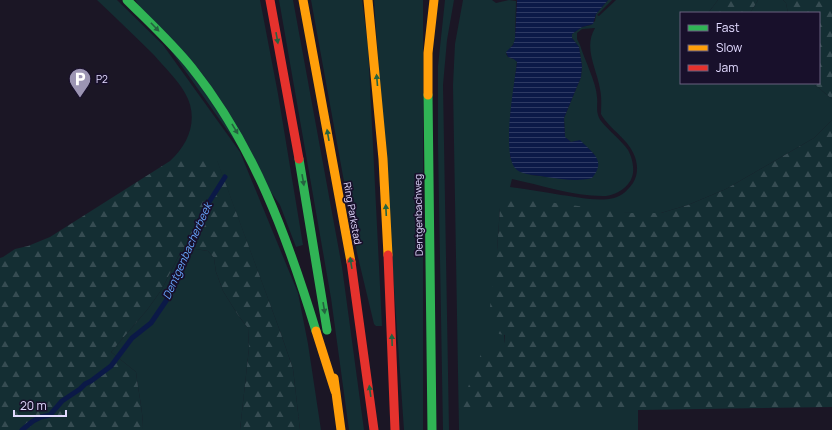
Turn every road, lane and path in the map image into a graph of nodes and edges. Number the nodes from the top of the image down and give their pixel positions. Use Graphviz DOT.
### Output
graph roads {
  1 [pos="127,0"];
  2 [pos="270,0"];
  3 [pos="303,0"];
  4 [pos="368,0"];
  5 [pos="434,0"];
  6 [pos="336,391"];
  7 [pos="340,430"];
  8 [pos="374,430"];
  9 [pos="395,430"];
  10 [pos="432,430"];
  1 -- 6 [label="main road, one-way"];
  2 -- 6 [label="main road, one-way"];
  8 -- 3 [label="main road, Ring Parkstad, one-way"];
  9 -- 4 [label="main road, one-way"];
  5 -- 10 [label="main road, Dentgenbachweg"];
  6 -- 7 [label="main road"];
}
